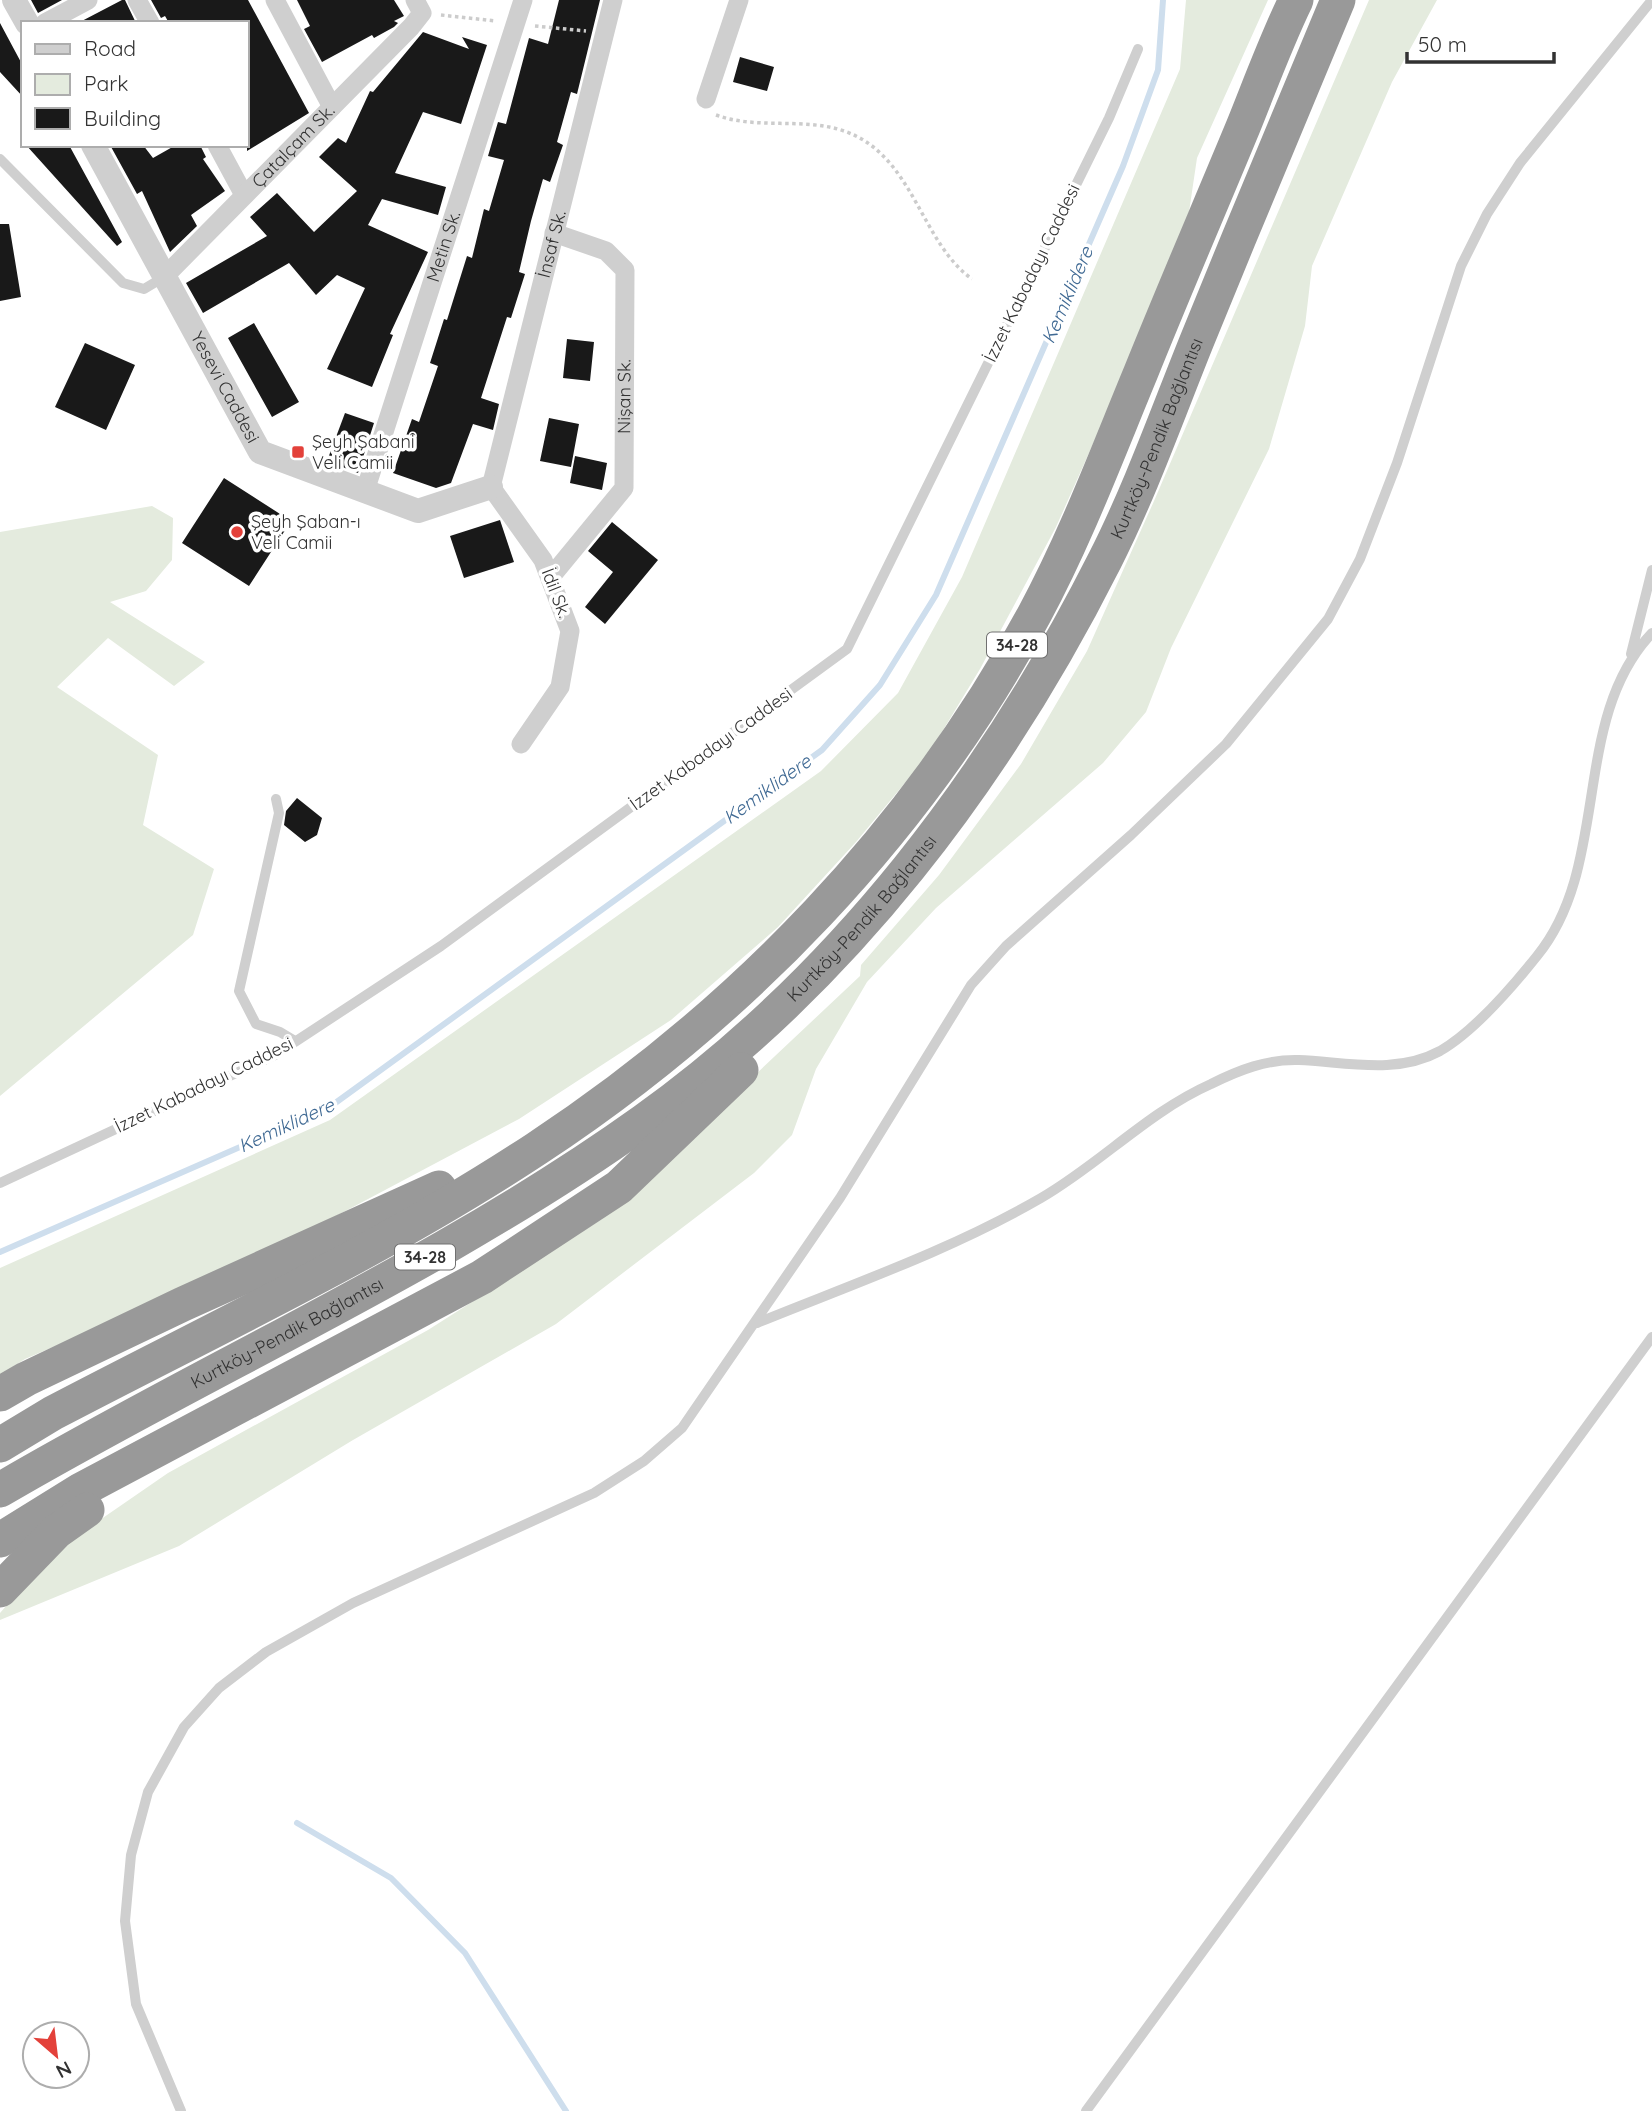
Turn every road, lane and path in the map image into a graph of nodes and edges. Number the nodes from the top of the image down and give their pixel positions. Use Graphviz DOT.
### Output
graph roads {
  1 [pos="14,0"];
  2 [pos="88,0"];
  3 [pos="137,0"];
  4 [pos="275,0"];
  5 [pos="523,0"];
  6 [pos="613,0"];
  7 [pos="739,0"];
  8 [pos="1296,0"];
  9 [pos="1338,0"];
  10 [pos="1651,0"];
  11 [pos="418,6"];
  12 [pos="25,21"];
  13 [pos="49,21"];
  14 [pos="149,21"];
  15 [pos="516,24"];
  16 [pos="604,33"];
  17 [pos="1138,50"];
  18 [pos="706,99"];
  19 [pos="332,107"];
  20 [pos="94,147"];
  21 [pos="218,147"];
  22 [pos="0,159"];
  23 [pos="244,195"];
  24 [pos="554,233"];
  25 [pos="164,277"];
  26 [pos="972,279"];
  27 [pos="491,487"];
  28 [pos="365,491"];
  29 [pos="1652,570"];
  30 [pos="550,578"];
  31 [pos="1652,633"];
  32 [pos="1631,656"];
  33 [pos="521,744"];
  34 [pos="276,799"];
  35 [pos="816,974"];
  36 [pos="295,1041"];
  37 [pos="537,1149"];
  38 [pos="0,1183"];
  39 [pos="436,1302"];
  40 [pos="756,1323"];
  41 [pos="1652,1337"];
  42 [pos="0,1394"];
  43 [pos="0,1445"];
  44 [pos="0,1490"];
  45 [pos="0,1540"];
  46 [pos="0,1590"];
  47 [pos="181,2111"];
  48 [pos="1086,2111"];
  1 -- 12 [label="street"];
  2 -- 13 [label="street"];
  3 -- 14 [label="street"];
  4 -- 19 [label="street"];
  5 -- 15 [label="street, Metin Sk."];
  6 -- 16 [label="street, İnsaf Sk."];
  7 -- 18 [label="street"];
  8 -- 37 [label="highway, Kurtköy-Pendik Bağlantısı / 34-28"];
  9 -- 35 [label="highway, Kurtköy-Pendik Bağlantısı / 34-28"];
  10 -- 40 [label="lane"];
  11 -- 15 [label="path"];
  11 -- 19 [label="street, Çatalçam Sk."];
  15 -- 16 [label="path"];
  15 -- 28 [label="street, Metin Sk."];
  16 -- 24 [label="street, İnsaf Sk."];
  17 -- 36 [label="lane, İzzet Kabadayı Caddesi"];
  18 -- 26 [label="path"];
  19 -- 23 [label="street, Çatalçam Sk."];
  20 -- 25 [label="street, Yesevi Caddesi"];
  21 -- 23 [label="street"];
  22 -- 25 [label="lane"];
  23 -- 25 [label="street, Çatalçam Sk."];
  24 -- 27 [label="street, İnsaf Sk."];
  24 -- 30 [label="street, Nişan Sk."];
  25 -- 28 [label="street, Yesevi Caddesi"];
  27 -- 28 [label="street, Yesevi Caddesi"];
  27 -- 30 [label="street, İdil Sk."];
  29 -- 32 [label="lane"];
  30 -- 33 [label="street, İdil Sk."];
  31 -- 32 [label="lane"];
  32 -- 40 [label="lane"];
  34 -- 36 [label="lane"];
  35 -- 39 [label="highway"];
  35 -- 44 [label="highway, Kurtköy-Pendik Bağlantısı / 34-28"];
  36 -- 38 [label="lane, İzzet Kabadayı Caddesi"];
  37 -- 42 [label="highway"];
  37 -- 43 [label="highway, Kurtköy-Pendik Bağlantısı / 34-28"];
  39 -- 45 [label="highway"];
  39 -- 46 [label="highway"];
  40 -- 47 [label="lane"];
  41 -- 48 [label="lane"];
}
